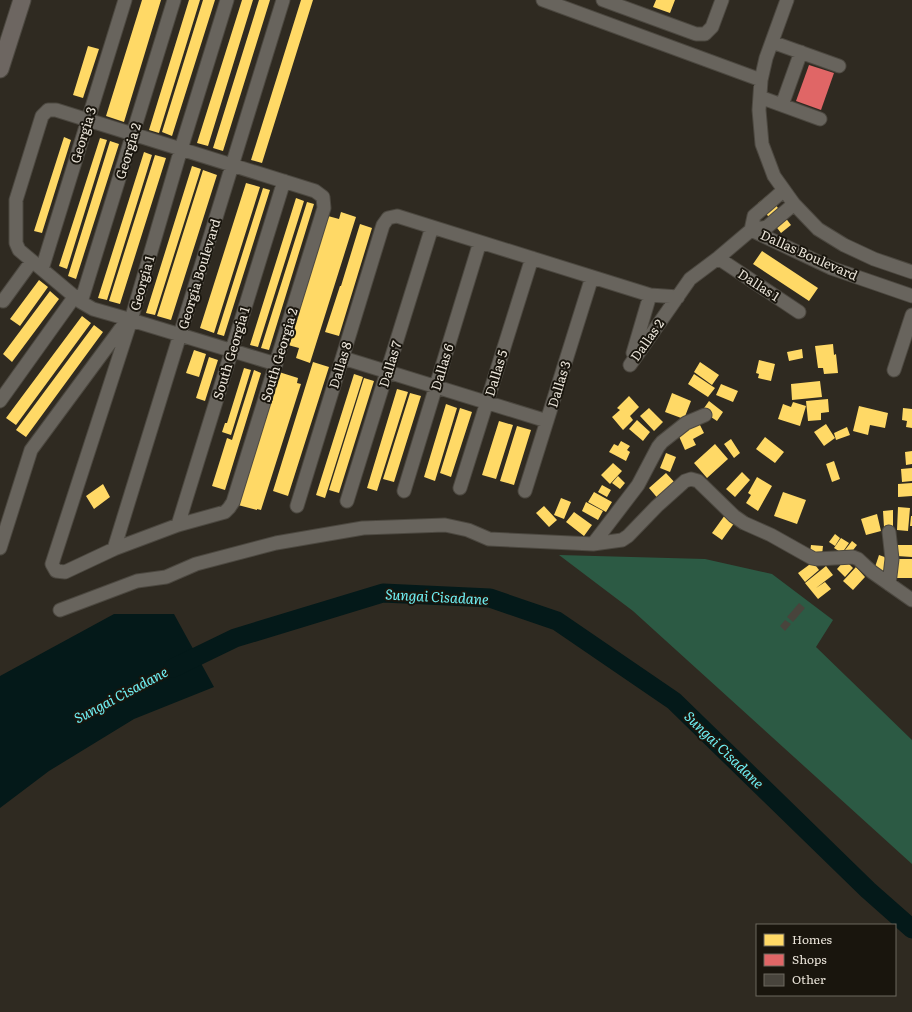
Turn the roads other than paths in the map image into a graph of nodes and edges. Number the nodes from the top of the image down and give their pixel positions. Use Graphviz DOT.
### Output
graph roads {
  1 [pos="22,0"];
  2 [pos="125,0"];
  3 [pos="174,0"];
  4 [pos="227,0"];
  5 [pos="283,0"];
  6 [pos="543,0"];
  7 [pos="602,0"];
  8 [pos="722,0"];
  9 [pos="787,0"];
  10 [pos="635,6"];
  11 [pos="772,42"];
  12 [pos="801,52"];
  13 [pos="839,66"];
  14 [pos="0,69"];
  15 [pos="761,80"];
  16 [pos="760,97"];
  17 [pos="782,105"];
  18 [pos="820,119"];
  19 [pos="88,120"];
  20 [pos="133,134"];
  21 [pos="181,149"];
  22 [pos="232,165"];
  23 [pos="284,181"];
  24 [pos="784,190"];
  25 [pos="794,204"];
  26 [pos="432,227"];
  27 [pos="751,230"];
  28 [pos="480,242"];
  29 [pos="532,258"];
  30 [pos="718,258"];
  31 [pos="37,265"];
  32 [pos="912,272"];
  33 [pos="592,277"];
  34 [pos="650,295"];
  35 [pos="678,296"];
  36 [pos="912,296"];
  37 [pos="78,299"];
  38 [pos="3,301"];
  39 [pos="799,312"];
  40 [pos="912,315"];
  41 [pos="130,320"];
  42 [pos="180,335"];
  43 [pos="232,350"];
  44 [pos="343,358"];
  45 [pos="276,364"];
  46 [pos="894,370"];
  47 [pos="387,372"];
  48 [pos="436,387"];
  49 [pos="0,401"];
  50 [pos="487,402"];
  51 [pos="705,415"];
  52 [pos="547,421"];
  53 [pos="460,488"];
  54 [pos="525,490"];
  55 [pos="404,491"];
  56 [pos="347,501"];
  57 [pos="297,506"];
  58 [pos="178,525"];
  59 [pos="889,532"];
  60 [pos="593,544"];
  61 [pos="0,548"];
  62 [pos="114,548"];
  63 [pos="890,584"];
  64 [pos="912,600"];
  65 [pos="60,610"];
  1 -- 14 [label="main road"];
  2 -- 19 [label="street, Georgia 3"];
  3 -- 20 [label="street, Georgia 2"];
  4 -- 21 [label="street, Georgia 1"];
  5 -- 22 [label="street, Georgia Boulevard"];
  6 -- 15 [label="street"];
  7 -- 10 [label="street"];
  8 -- 10 [label="street"];
  9 -- 11 [label="street"];
  11 -- 12 [label="street"];
  11 -- 15 [label="street"];
  12 -- 13 [label="street"];
  12 -- 17 [label="street"];
  15 -- 16 [label="street"];
  16 -- 17 [label="street"];
  16 -- 24 [label="street"];
  17 -- 18 [label="street"];
  19 -- 20 [label="street"];
  19 -- 31 [label="street, Georgia 3"];
  19 -- 31 [label="street"];
  20 -- 21 [label="street"];
  20 -- 37 [label="street, Georgia 2"];
  21 -- 22 [label="street"];
  21 -- 41 [label="street, Georgia 1"];
  22 -- 23 [label="street"];
  22 -- 42 [label="street, Georgia Boulevard"];
  23 -- 43 [label="street, South Georgia 1"];
  23 -- 45 [label="street, South Georgia 2"];
  24 -- 25 [label="street"];
  24 -- 27 [label="street"];
  25 -- 27 [label="street"];
  25 -- 32 [label="street"];
  26 -- 28 [label="street"];
  26 -- 44 [label="street, Dallas 8"];
  26 -- 47 [label="street, Dallas 7"];
  27 -- 30 [label="street"];
  27 -- 36 [label="street, Dallas Boulevard"];
  28 -- 29 [label="street"];
  28 -- 48 [label="street, Dallas 6"];
  29 -- 33 [label="street"];
  29 -- 50 [label="street, Dallas 5"];
  30 -- 35 [label="street"];
  30 -- 39 [label="street, Dallas 1"];
  31 -- 37 [label="street"];
  31 -- 38 [label="street, Georgia 3"];
  33 -- 34 [label="street"];
  33 -- 52 [label="street, Dallas 3"];
  34 -- 35 [label="street"];
  34 -- 35 [label="street, Dallas 2"];
  37 -- 41 [label="street"];
  37 -- 49 [label="street, Georgia 2"];
  40 -- 46 [label="street"];
  41 -- 42 [label="street"];
  41 -- 61 [label="street, Georgia 1"];
  41 -- 62 [label="street, Georgia 1"];
  42 -- 43 [label="street"];
  42 -- 62 [label="street, Georgia Boulevard"];
  43 -- 45 [label="street"];
  43 -- 58 [label="street, South Georgia 1"];
  44 -- 47 [label="street"];
  44 -- 57 [label="street, Dallas 8"];
  45 -- 58 [label="street, South Georgia 2"];
  47 -- 48 [label="street"];
  47 -- 56 [label="street, Dallas 7"];
  48 -- 50 [label="street"];
  48 -- 55 [label="street, Dallas 6"];
  50 -- 52 [label="street"];
  50 -- 53 [label="street, Dallas 5"];
  51 -- 60 [label="street"];
  52 -- 54 [label="street, Dallas 3"];
  58 -- 62 [label="street"];
  59 -- 63 [label="street"];
  60 -- 63 [label="street"];
  60 -- 65 [label="street"];
  63 -- 64 [label="street"];
}
